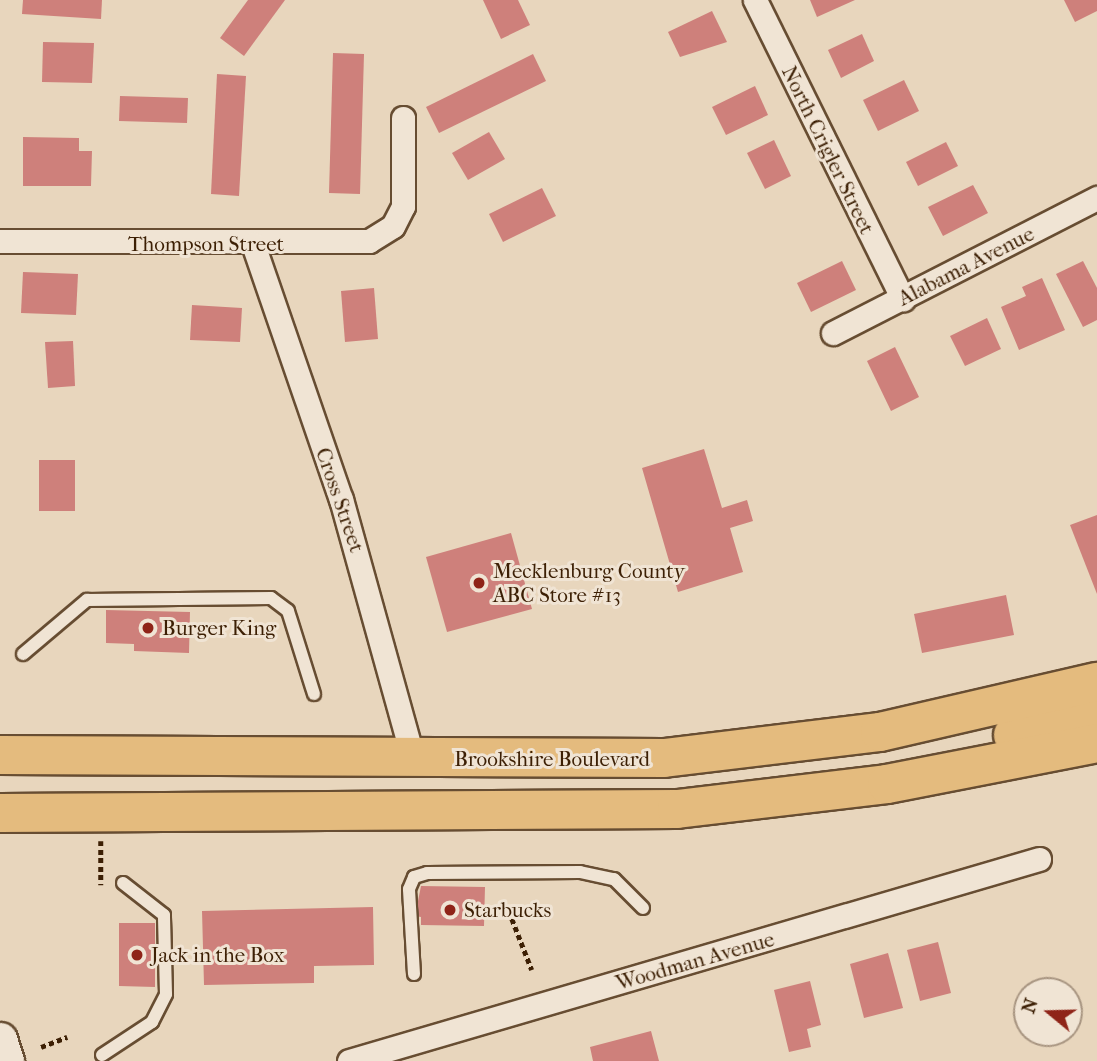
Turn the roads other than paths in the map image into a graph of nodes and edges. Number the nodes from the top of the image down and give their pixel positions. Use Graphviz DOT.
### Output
graph roads {
  1 [pos="755,0"];
  2 [pos="403,118"];
  3 [pos="1097,198"];
  4 [pos="0,241"];
  5 [pos="253,244"];
  6 [pos="903,299"];
  7 [pos="834,332"];
  8 [pos="23,654"];
  9 [pos="1097,682"];
  10 [pos="314,694"];
  11 [pos="1097,709"];
  12 [pos="1097,743"];
  13 [pos="0,755"];
  14 [pos="413,759"];
  15 [pos="841,790"];
  16 [pos="0,813"];
  17 [pos="1039,859"];
  18 [pos="122,883"];
  19 [pos="643,908"];
  20 [pos="414,974"];
  21 [pos="0,1039"];
  22 [pos="102,1055"];
  23 [pos="7,1061"];
  24 [pos="349,1061"];
  1 -- 6 [label="street, North Crigler Street"];
  2 -- 5 [label="street, Thompson Street"];
  3 -- 6 [label="street, Alabama Avenue"];
  4 -- 5 [label="street, Thompson Street"];
  5 -- 14 [label="street, Cross Street"];
  6 -- 7 [label="street, Alabama Avenue"];
  8 -- 10 [label="lane"];
  9 -- 14 [label="highway, Brookshire Boulevard"];
  11 -- 15 [label="highway"];
  12 -- 15 [label="highway"];
  13 -- 14 [label="highway, Brookshire Boulevard"];
  15 -- 16 [label="highway"];
  17 -- 24 [label="street, Woodman Avenue"];
  18 -- 22 [label="lane"];
  19 -- 20 [label="lane"];
  21 -- 23 [label="street"];
}
